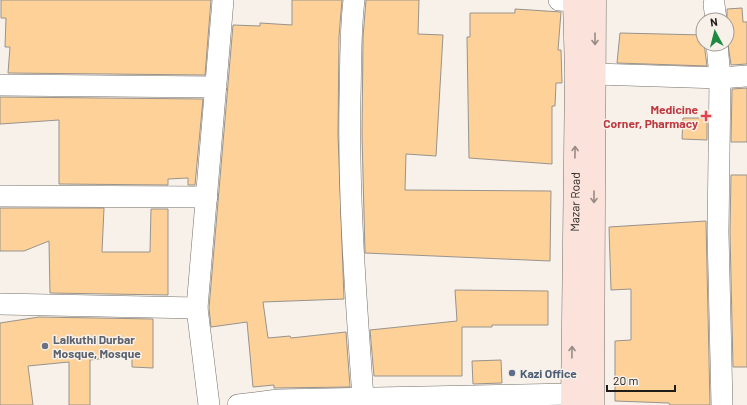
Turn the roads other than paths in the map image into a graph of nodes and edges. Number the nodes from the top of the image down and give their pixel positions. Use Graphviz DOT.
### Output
graph roads {
  1 [pos="223,0"];
  2 [pos="354,0"];
  3 [pos="576,0"];
  4 [pos="718,52"];
  5 [pos="595,74"];
  6 [pos="747,76"];
  7 [pos="720,78"];
  8 [pos="0,85"];
  9 [pos="216,87"];
  10 [pos="0,196"];
  11 [pos="207,197"];
  12 [pos="0,304"];
  13 [pos="197,308"];
  14 [pos="363,398"];
  15 [pos="572,400"];
  16 [pos="209,405"];
  17 [pos="238,405"];
  18 [pos="593,405"];
  19 [pos="722,405"];
  1 -- 9 [label="street"];
  2 -- 14 [label="street"];
  3 -- 5 [label="main road, Mazar Road, one-way"];
  15 -- 3 [label="main road, Mazar Road, one-way"];
  4 -- 7 [label="street"];
  5 -- 7 [label="street"];
  5 -- 18 [label="main road, Mazar Road, one-way"];
  6 -- 7 [label="street"];
  7 -- 19 [label="street"];
  8 -- 9 [label="street"];
  9 -- 11 [label="street"];
  10 -- 11 [label="street"];
  11 -- 13 [label="street"];
  12 -- 13 [label="street"];
  13 -- 16 [label="street"];
  14 -- 15 [label="street"];
  14 -- 17 [label="street"];
}
